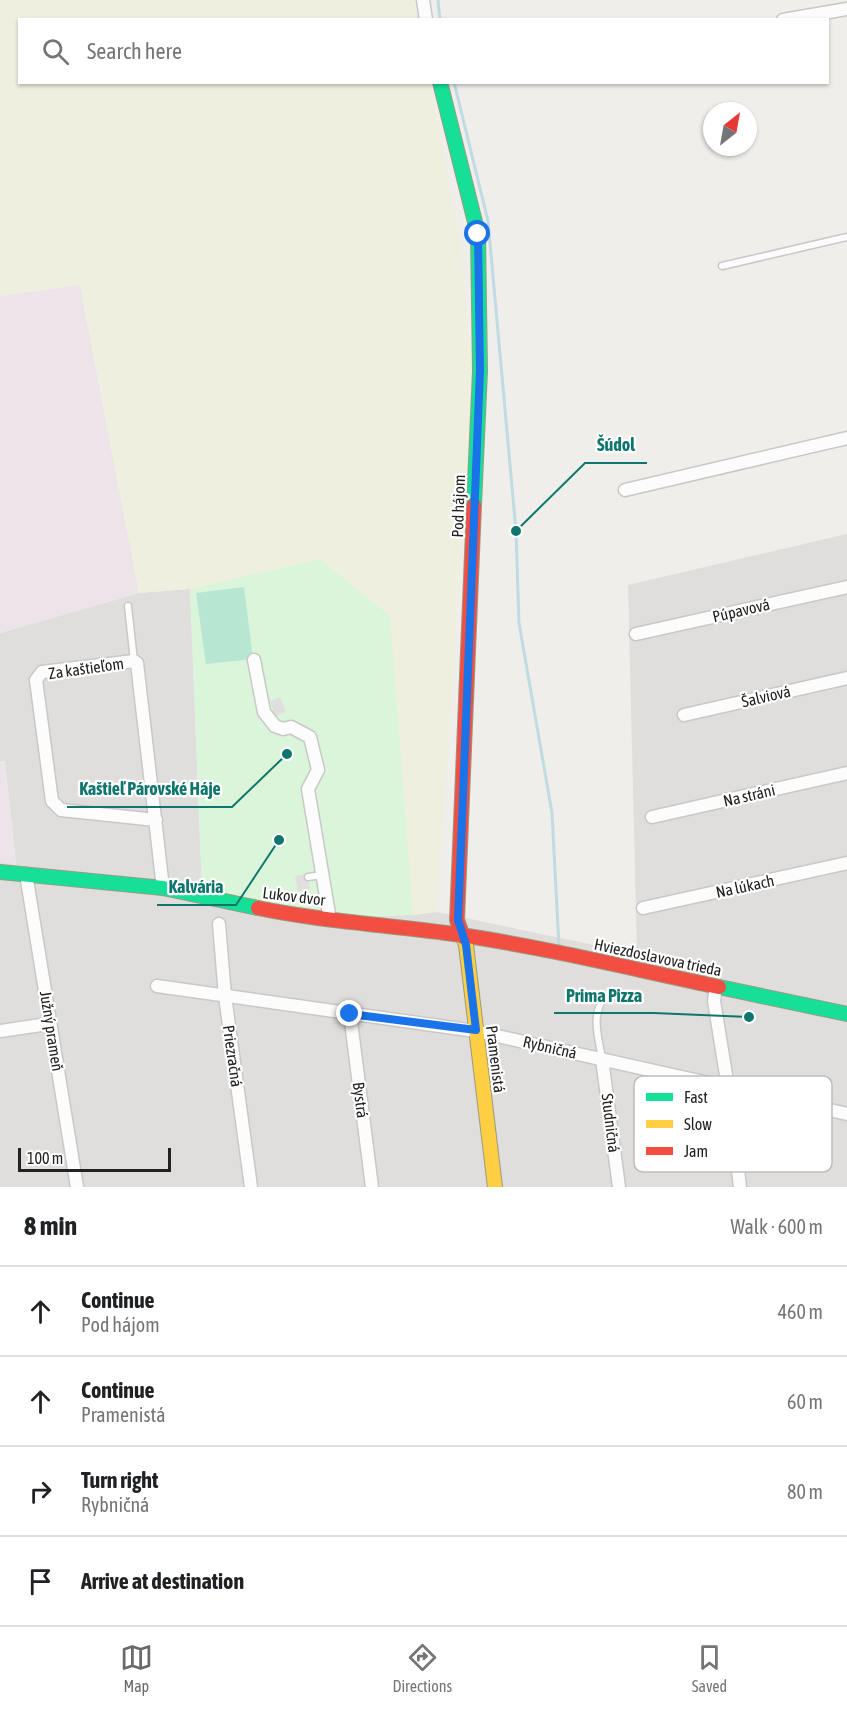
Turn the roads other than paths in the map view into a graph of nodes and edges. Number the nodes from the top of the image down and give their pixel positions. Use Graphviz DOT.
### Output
graph roads {
  1 [pos="423,0"];
  2 [pos="847,9"];
  3 [pos="426,18"];
  4 [pos="795,18"];
  5 [pos="440,84"];
  6 [pos="847,237"];
  7 [pos="722,266"];
  8 [pos="847,438"];
  9 [pos="625,490"];
  10 [pos="847,586"];
  11 [pos="128,606"];
  12 [pos="636,634"];
  13 [pos="255,660"];
  14 [pos="134,661"];
  15 [pos="847,678"];
  16 [pos="684,715"];
  17 [pos="847,773"];
  18 [pos="652,817"];
  19 [pos="156,820"];
  20 [pos="847,863"];
  21 [pos="0,872"];
  22 [pos="26,874"];
  23 [pos="322,875"];
  24 [pos="308,877"];
  25 [pos="163,888"];
  26 [pos="643,908"];
  27 [pos="330,920"];
  28 [pos="219,924"];
  29 [pos="461,935"];
  30 [pos="157,986"];
  31 [pos="716,986"];
  32 [pos="225,996"];
  33 [pos="627,999"];
  34 [pos="350,1014"];
  35 [pos="847,1014"];
  36 [pos="41,1024"];
  37 [pos="0,1030"];
  38 [pos="476,1030"];
  39 [pos="602,1059"];
  40 [pos="678,1076"];
  41 [pos="726,1076"];
  42 [pos="832,1111"];
  43 [pos="847,1114"];
  44 [pos="738,1172"];
  45 [pos="77,1187"];
  46 [pos="251,1187"];
  47 [pos="372,1187"];
  48 [pos="495,1187"];
  49 [pos="619,1187"];
  50 [pos="740,1187"];
  1 -- 3 [label="street"];
  2 -- 4 [label="street"];
  5 -- 29 [label="street, Pod hájom"];
  6 -- 7 [label="lane"];
  8 -- 9 [label="street"];
  10 -- 12 [label="street, Púpavová"];
  11 -- 14 [label="lane"];
  13 -- 23 [label="street, Lukov dvor"];
  14 -- 19 [label="street, Za kaštieľom"];
  14 -- 19 [label="street, Za kaštieľom"];
  15 -- 16 [label="street, Šalviová"];
  17 -- 18 [label="street, Na stráni"];
  19 -- 25 [label="street, Za kaštieľom"];
  20 -- 26 [label="street, Na lúkach"];
  21 -- 22 [label="street, Lukov dvor"];
  22 -- 25 [label="street, Lukov dvor"];
  22 -- 45 [label="street, Južný prameň"];
  23 -- 24 [label="lane"];
  23 -- 27 [label="street, Lukov dvor"];
  25 -- 27 [label="street, Lukov dvor"];
  27 -- 29 [label="street, Hviezdoslavova trieda"];
  28 -- 32 [label="street, Priezračná"];
  29 -- 31 [label="street, Hviezdoslavova trieda"];
  29 -- 38 [label="street, Pramenistá"];
  30 -- 32 [label="street, Rybničná"];
  31 -- 35 [label="street, Hviezdoslavova trieda"];
  31 -- 41 [label="street"];
  32 -- 34 [label="street, Rybničná"];
  32 -- 46 [label="street, Priezračná"];
  33 -- 39 [label="lane"];
  34 -- 38 [label="street, Rybničná"];
  34 -- 47 [label="street, Bystrá"];
  36 -- 37 [label="street"];
  38 -- 39 [label="street, Rybničná"];
  38 -- 48 [label="street, Pramenistá"];
  39 -- 40 [label="street, Rybničná"];
  39 -- 49 [label="street, Studničná"];
  42 -- 43 [label="street, Rybničná"];
  44 -- 50 [label="street"];
}
